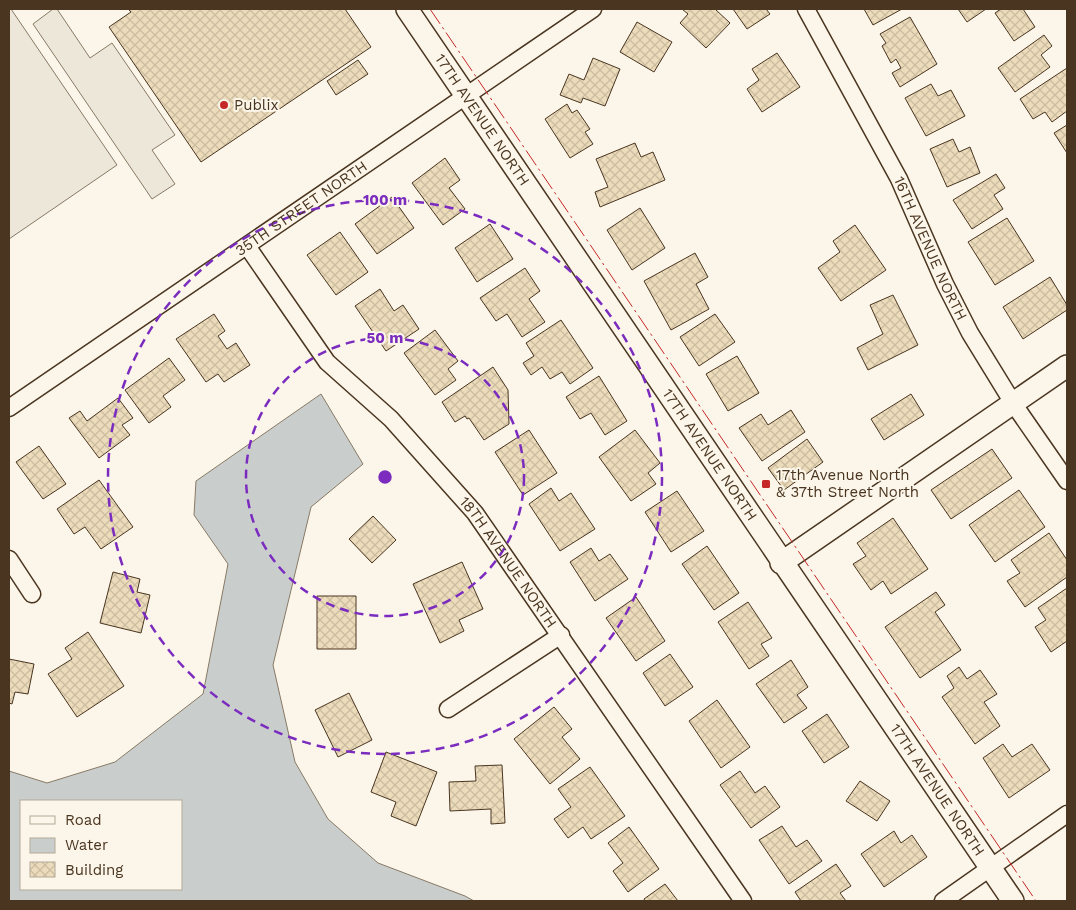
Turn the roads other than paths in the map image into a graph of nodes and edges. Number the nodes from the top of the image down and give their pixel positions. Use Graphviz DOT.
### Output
graph roads {
  1 [pos="406,9"];
  2 [pos="593,9"];
  3 [pos="806,9"];
  4 [pos="465,95"];
  5 [pos="247,246"];
  6 [pos="1067,366"];
  7 [pos="1013,403"];
  8 [pos="9,408"];
  9 [pos="1067,481"];
  10 [pos="9,559"];
  11 [pos="781,563"];
  12 [pos="32,594"];
  13 [pos="561,635"];
  14 [pos="448,708"];
  15 [pos="1067,814"];
  16 [pos="991,868"];
  17 [pos="743,901"];
  18 [pos="943,901"];
  19 [pos="1013,901"];
  1 -- 4 [label="street, 17TH AVENUE NORTH"];
  2 -- 4 [label="street, 35TH STREET NORTH"];
  3 -- 7 [label="street, 16TH AVENUE NORTH"];
  4 -- 5 [label="street, 35TH STREET NORTH"];
  4 -- 11 [label="street, 17TH AVENUE NORTH"];
  5 -- 8 [label="street, 35TH STREET NORTH"];
  5 -- 13 [label="street, 18TH AVENUE NORTH"];
  6 -- 7 [label="street"];
  7 -- 9 [label="street, 16TH AVENUE NORTH"];
  7 -- 11 [label="street"];
  10 -- 12 [label="street"];
  11 -- 16 [label="street, 17TH AVENUE NORTH"];
  13 -- 14 [label="street"];
  13 -- 17 [label="street, 18TH AVENUE NORTH"];
  15 -- 16 [label="street"];
  16 -- 18 [label="street"];
  16 -- 19 [label="street, 17TH AVENUE NORTH"];
}
